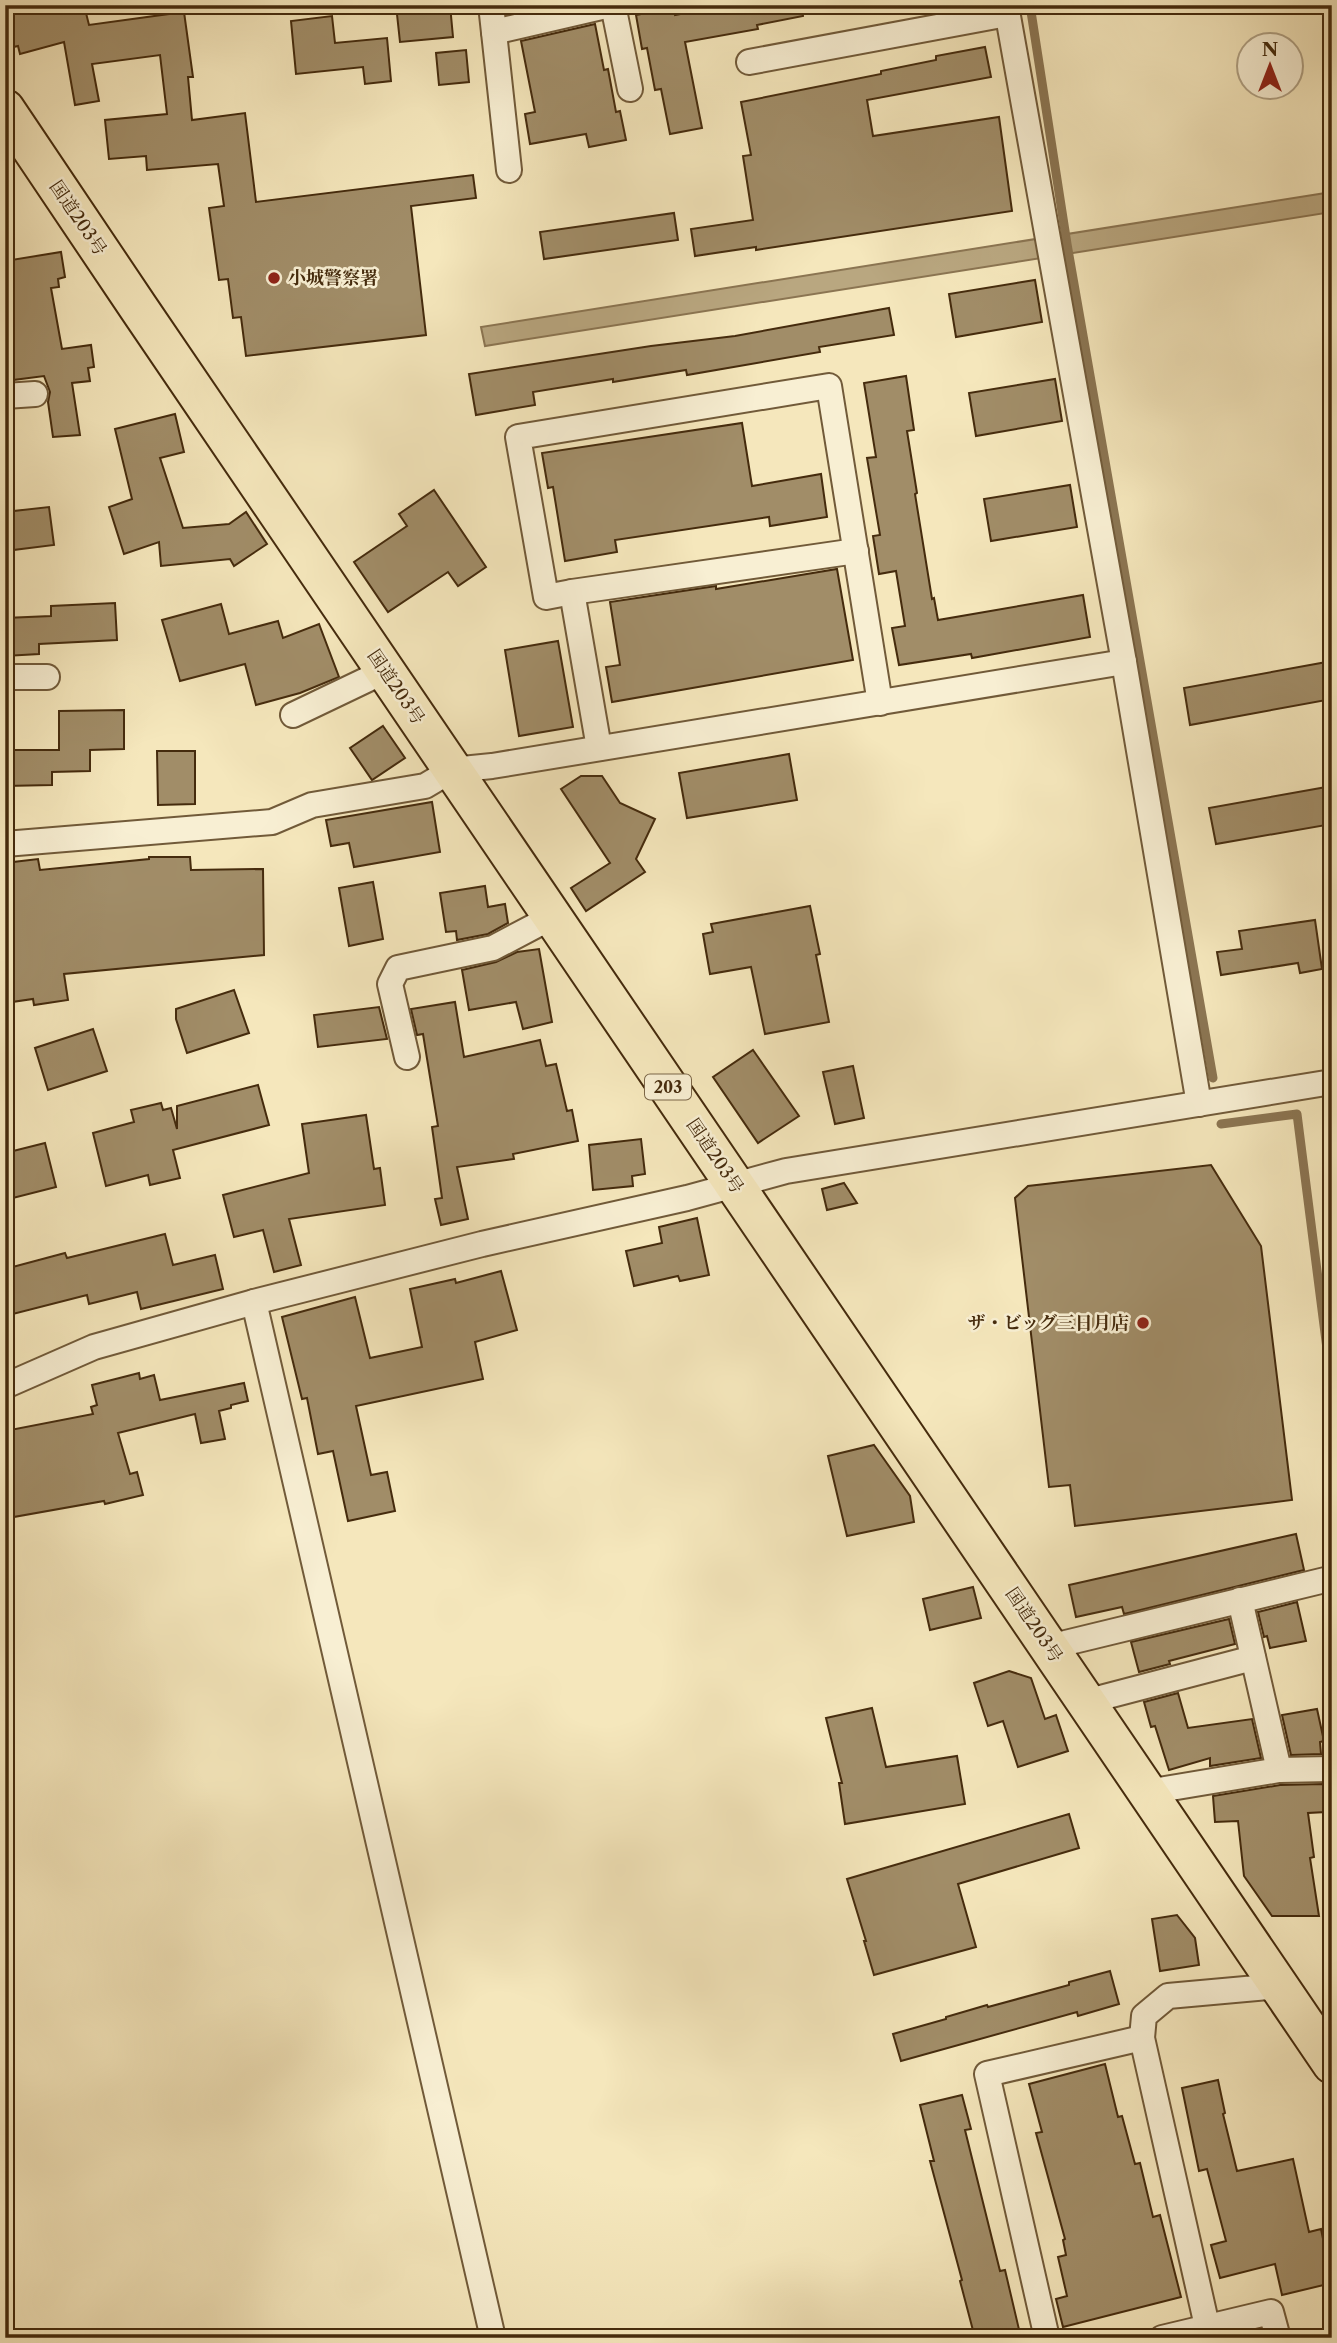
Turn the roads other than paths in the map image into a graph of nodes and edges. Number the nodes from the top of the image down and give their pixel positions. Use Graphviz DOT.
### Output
graph roads {
  1 [pos="491,5"];
  2 [pos="611,5"];
  3 [pos="1006,9"];
  4 [pos="494,32"];
  5 [pos="749,62"];
  6 [pos="630,89"];
  7 [pos="5,109"];
  8 [pos="509,170"];
  9 [pos="35,394"];
  10 [pos="5,396"];
  11 [pos="856,551"];
  12 [pos="572,592"];
  13 [pos="1124,662"];
  14 [pos="385,671"];
  15 [pos="5,677"];
  16 [pos="47,677"];
  17 [pos="880,703"];
  18 [pos="293,715"];
  19 [pos="599,748"];
  20 [pos="452,769"];
  21 [pos="5,844"];
  22 [pos="552,917"];
  23 [pos="407,1057"];
  24 [pos="1332,1082"];
  25 [pos="1199,1104"];
  26 [pos="734,1185"];
  27 [pos="254,1302"];
  28 [pos="5,1386"];
  29 [pos="1325,1580"];
  30 [pos="1241,1600"];
  31 [pos="1049,1647"];
  32 [pos="1253,1658"];
  33 [pos="1086,1702"];
  34 [pos="1331,1769"];
  35 [pos="1279,1770"];
  36 [pos="1147,1792"];
  37 [pos="1279,1986"];
  38 [pos="1142,2038"];
  39 [pos="1332,2064"];
  40 [pos="1208,2326"];
  41 [pos="493,2338"];
  42 [pos="1047,2338"];
  43 [pos="1162,2338"];
  44 [pos="1278,2338"];
  1 -- 4 [label="street"];
  2 -- 4 [label="street"];
  2 -- 6 [label="street"];
  3 -- 5 [label="street"];
  3 -- 13 [label="street"];
  4 -- 8 [label="street"];
  7 -- 14 [label="highway, 国道203号 / 203"];
  9 -- 10 [label="street"];
  11 -- 12 [label="street"];
  11 -- 12 [label="street"];
  11 -- 17 [label="street"];
  12 -- 19 [label="street"];
  13 -- 17 [label="street"];
  13 -- 25 [label="street"];
  14 -- 18 [label="street"];
  14 -- 20 [label="highway, 国道203号 / 203"];
  15 -- 16 [label="street"];
  17 -- 19 [label="street"];
  19 -- 20 [label="street"];
  20 -- 21 [label="street"];
  20 -- 22 [label="highway, 国道203号 / 203"];
  22 -- 23 [label="street"];
  22 -- 26 [label="highway, 国道203号 / 203"];
  24 -- 25 [label="street"];
  25 -- 26 [label="street"];
  26 -- 27 [label="street"];
  26 -- 31 [label="highway, 国道203号 / 203"];
  27 -- 28 [label="street"];
  27 -- 41 [label="street"];
  29 -- 30 [label="street"];
  30 -- 31 [label="street"];
  30 -- 32 [label="street"];
  31 -- 33 [label="highway, 国道203号 / 203"];
  32 -- 33 [label="street"];
  32 -- 35 [label="street"];
  33 -- 36 [label="highway, 国道203号 / 203"];
  34 -- 35 [label="street"];
  35 -- 36 [label="street"];
  36 -- 37 [label="highway, 国道203号 / 203"];
  37 -- 38 [label="street"];
  37 -- 39 [label="highway, 国道203号 / 203"];
  38 -- 40 [label="street"];
  38 -- 42 [label="street"];
  40 -- 43 [label="street"];
  40 -- 44 [label="street"];
}
